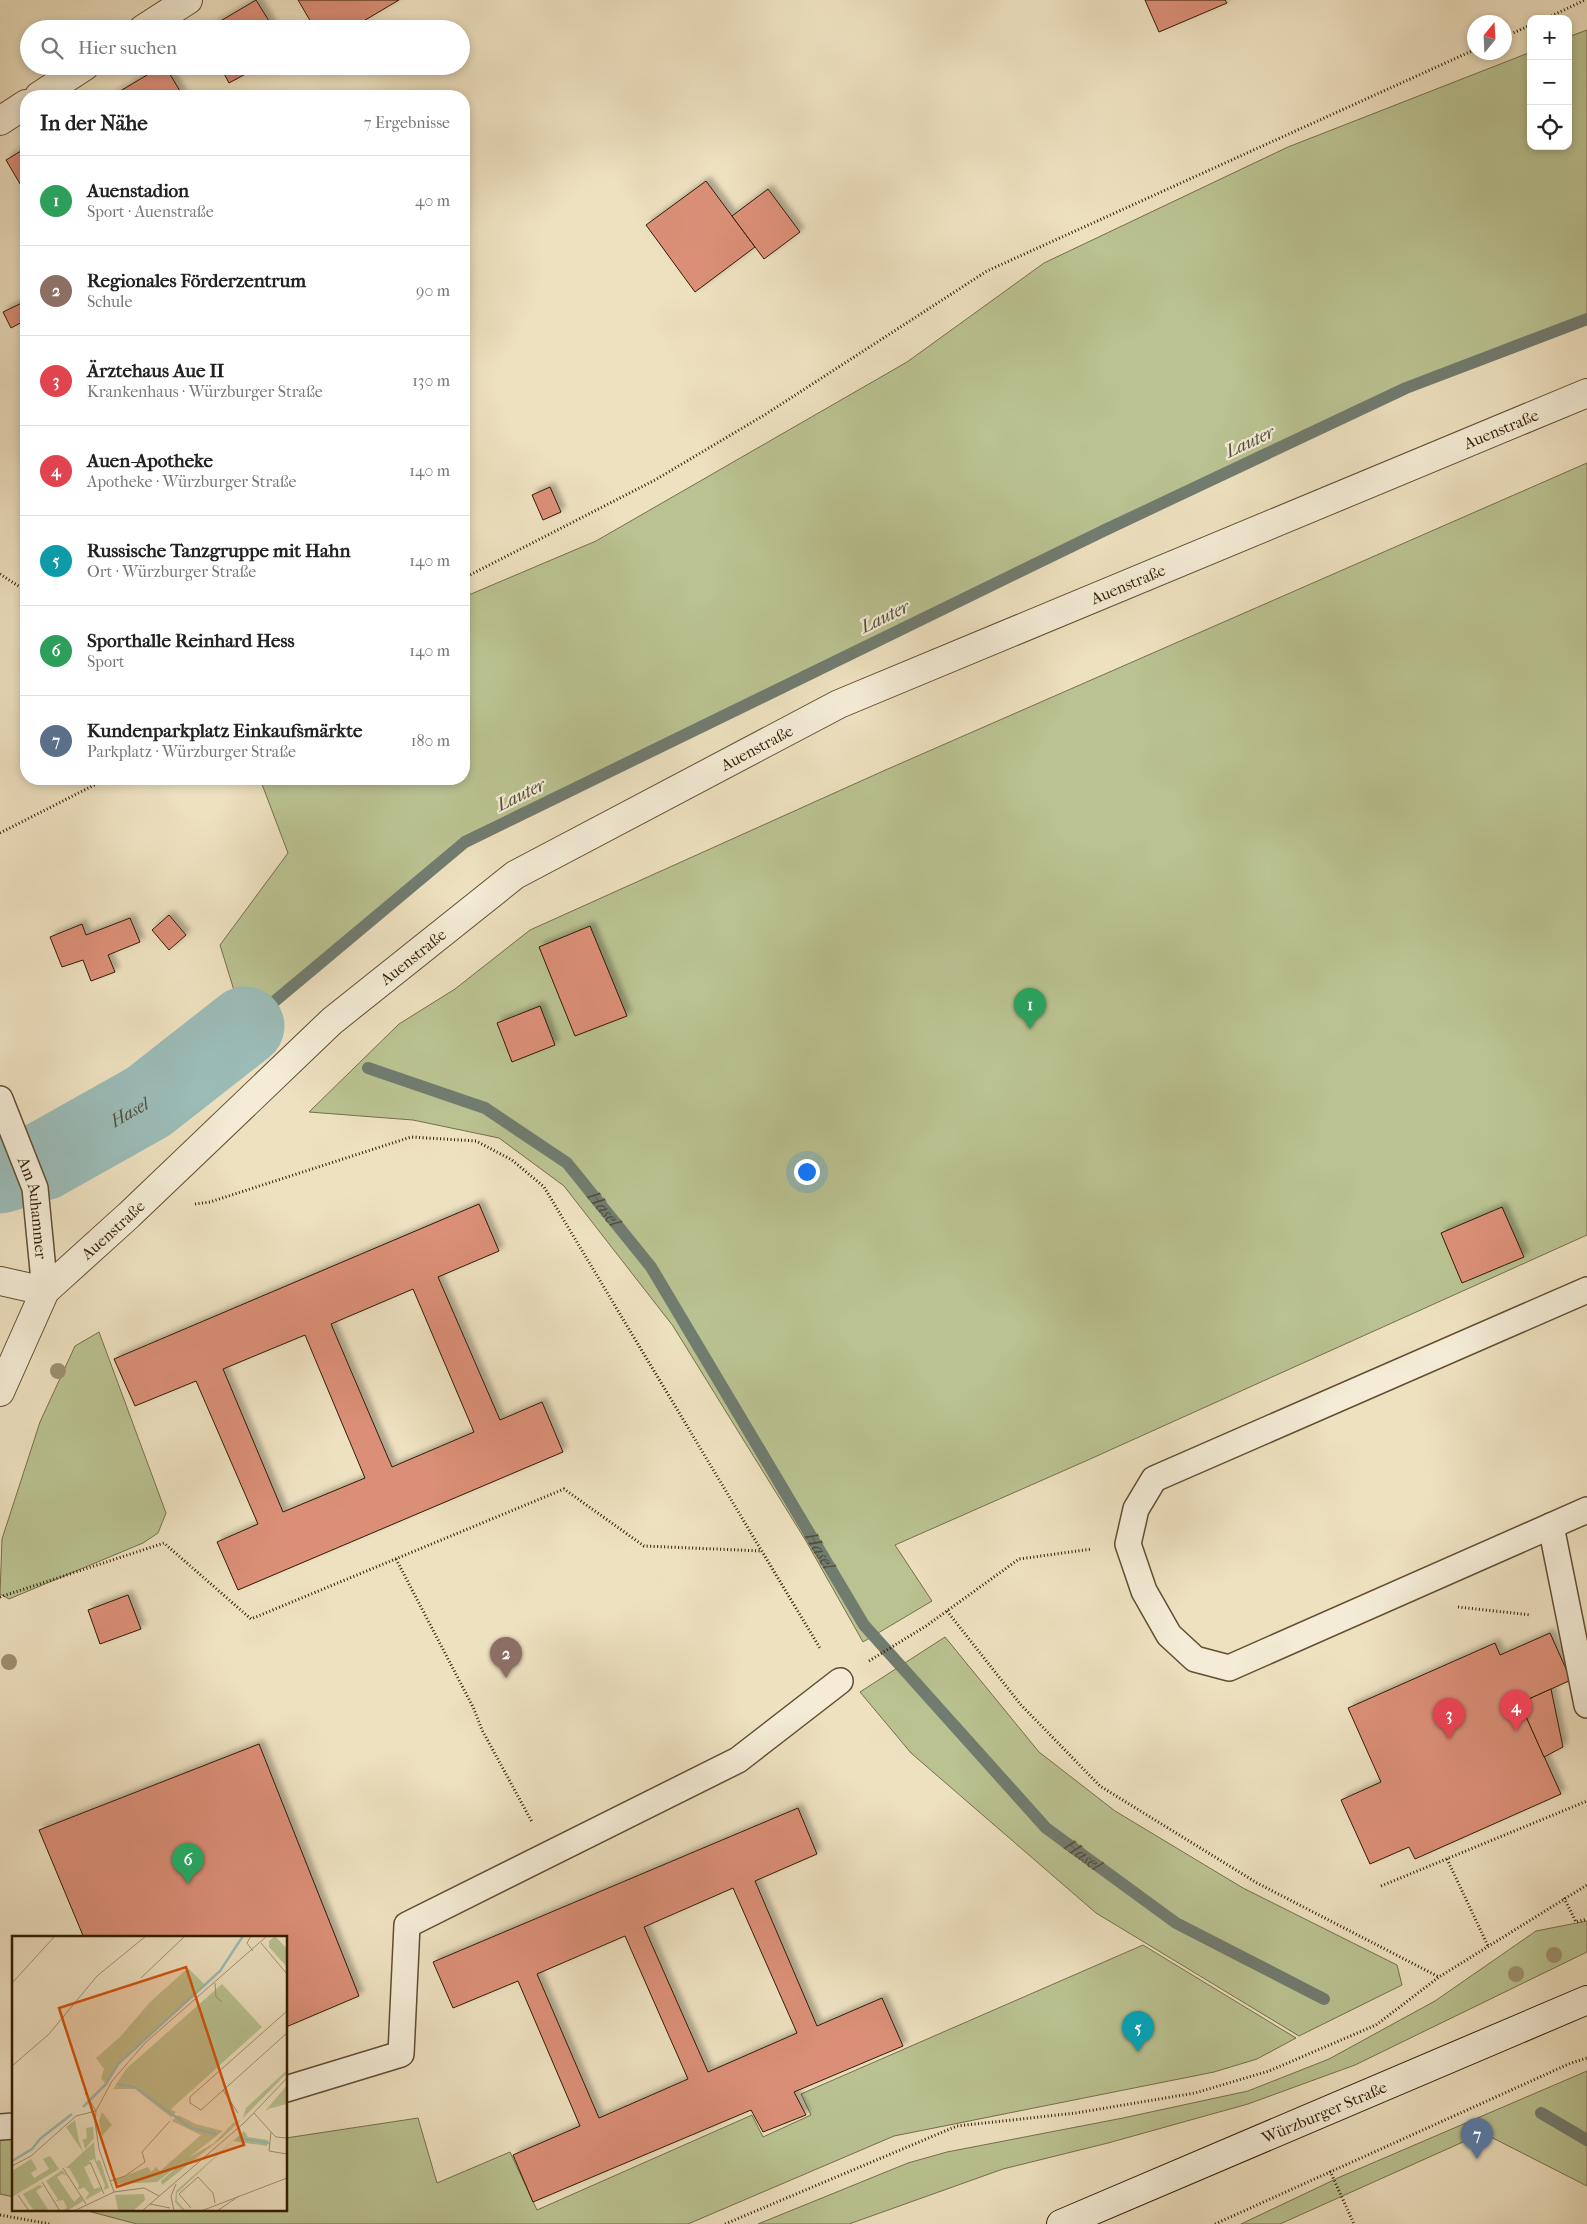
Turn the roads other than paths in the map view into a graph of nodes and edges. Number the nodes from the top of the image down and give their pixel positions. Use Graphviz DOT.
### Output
graph roads {
  1 [pos="188,0"];
  2 [pos="158,20"];
  3 [pos="71,75"];
  4 [pos="48,90"];
  5 [pos="20,108"];
  6 [pos="0,121"];
  7 [pos="1587,394"];
  8 [pos="0,1099"];
  9 [pos="0,1281"];
  10 [pos="1587,1290"];
  11 [pos="45,1291"];
  12 [pos="0,1392"];
  13 [pos="1587,1510"];
  14 [pos="1550,1526"];
  15 [pos="840,1681"];
  16 [pos="1587,1705"];
  17 [pos="1587,2000"];
  18 [pos="288,2088"];
  19 [pos="1061,2224"];
  1 -- 2 [label="street"];
  3 -- 4 [label="street"];
  5 -- 6 [label="street"];
  7 -- 11 [label="street, Auenstraße"];
  8 -- 11 [label="lane, Am Auhammer"];
  9 -- 11 [label="street"];
  10 -- 14 [label="lane"];
  11 -- 12 [label="street"];
  13 -- 14 [label="lane"];
  14 -- 16 [label="lane"];
  15 -- 18 [label="lane"];
  17 -- 19 [label="street, Würzburger Straße"];
}
